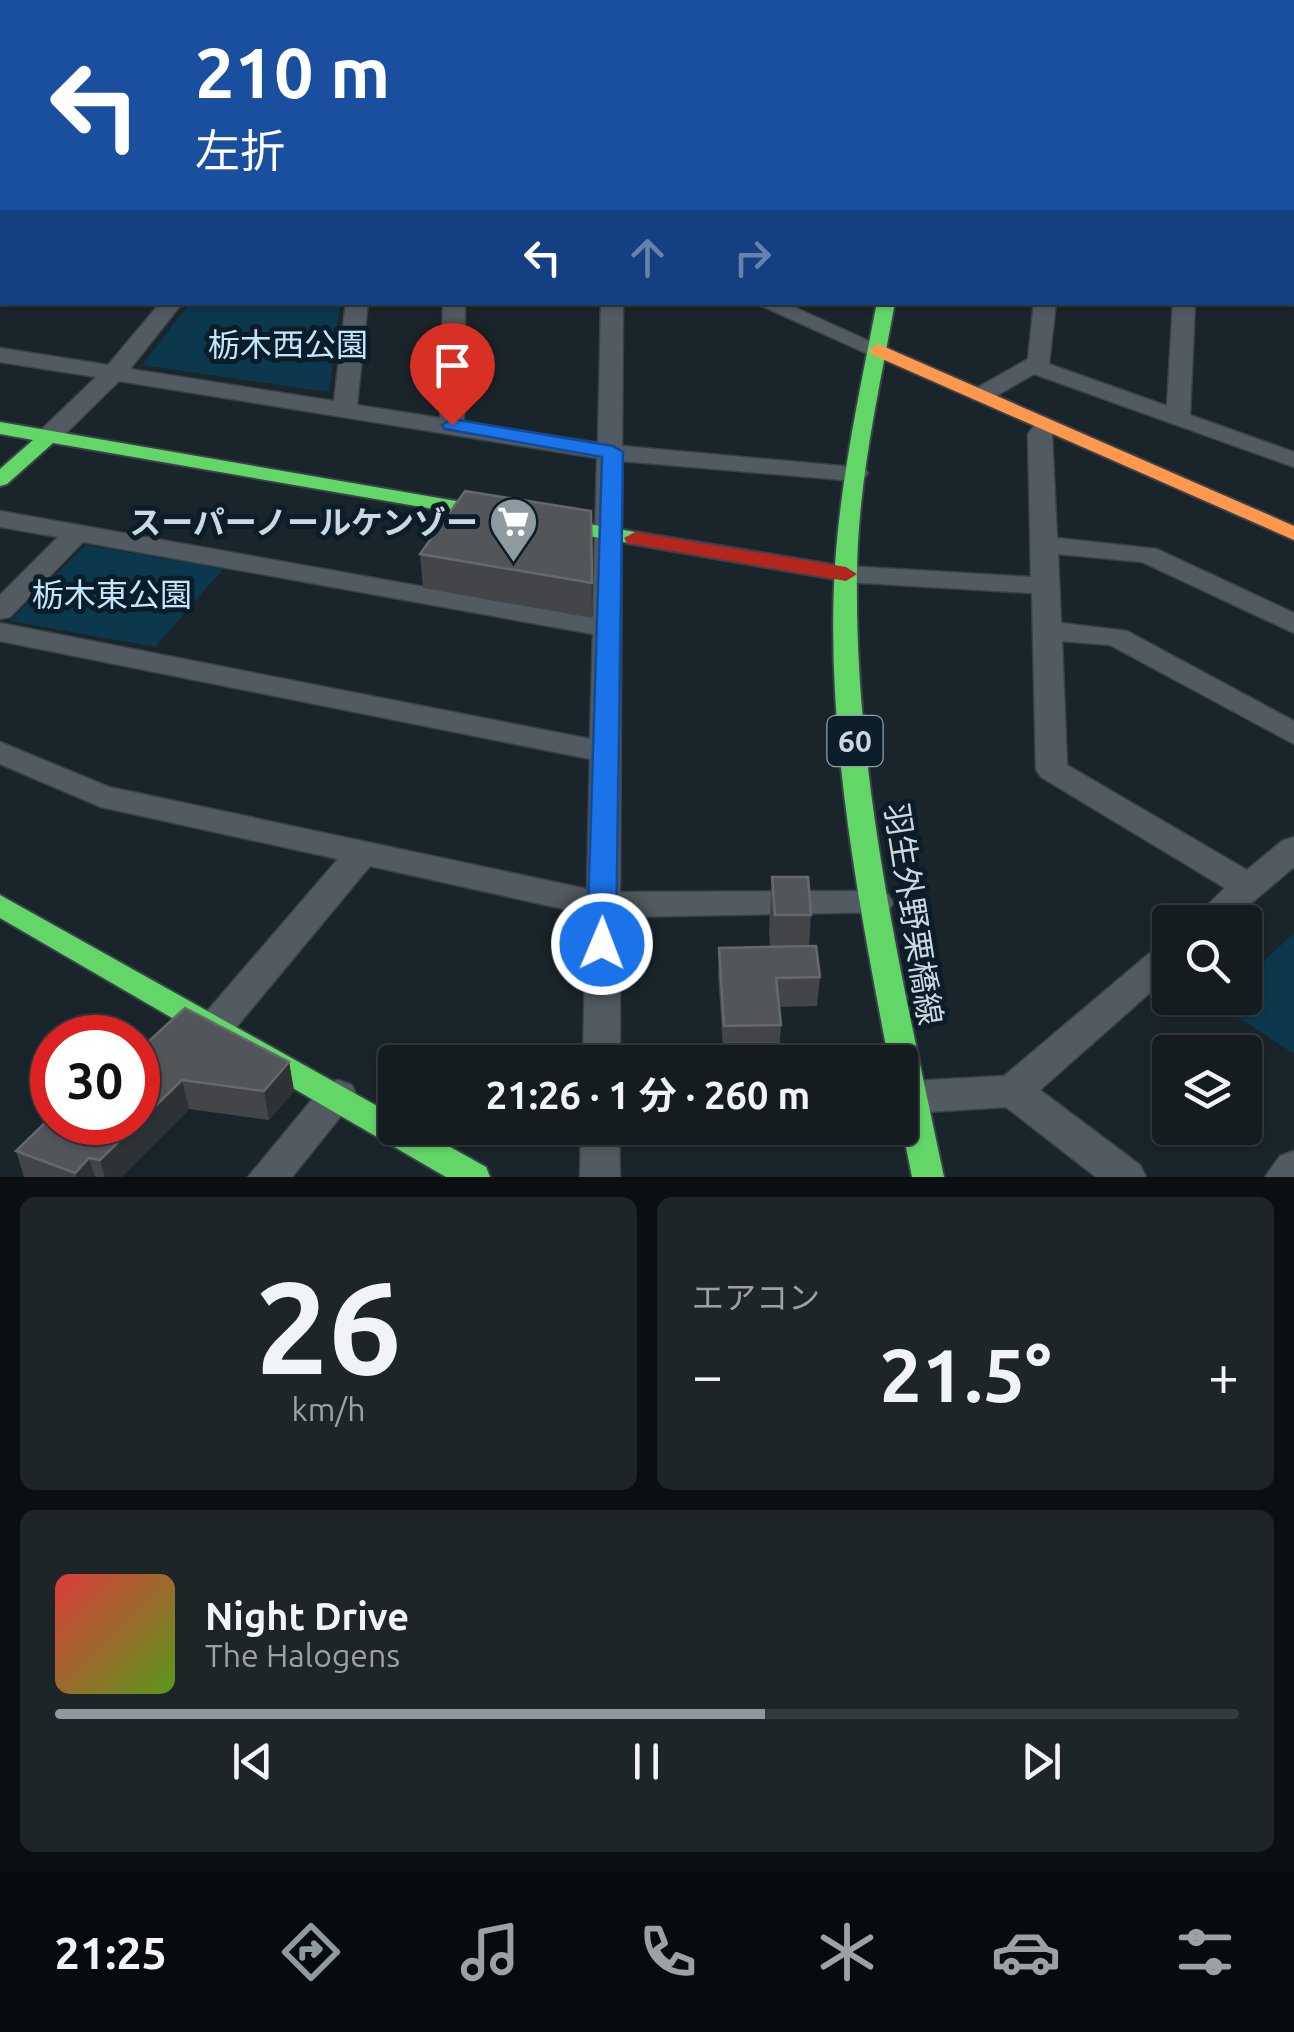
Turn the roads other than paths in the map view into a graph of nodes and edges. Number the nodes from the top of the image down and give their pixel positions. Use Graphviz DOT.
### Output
graph roads {
  1 [pos="171,305"];
  2 [pos="357,305"];
  3 [pos="454,305"];
  4 [pos="612,305"];
  5 [pos="770,305"];
  6 [pos="886,305"];
  7 [pos="1045,305"];
  8 [pos="1184,305"];
  9 [pos="878,350"];
  10 [pos="0,354"];
  11 [pos="1035,367"];
  12 [pos="116,371"];
  13 [pos="982,395"];
  14 [pos="344,408"];
  15 [pos="1178,418"];
  16 [pos="452,425"];
  17 [pos="1048,425"];
  18 [pos="0,428"];
  19 [pos="48,436"];
  20 [pos="613,452"];
  21 [pos="1294,460"];
  22 [pos="855,473"];
  23 [pos="0,480"];
  24 [pos="0,519"];
  25 [pos="77,533"];
  26 [pos="612,534"];
  27 [pos="1294,534"];
  28 [pos="1044,545"];
  29 [pos="846,574"];
  30 [pos="1046,586"];
  31 [pos="0,610"];
  32 [pos="1294,624"];
  33 [pos="610,628"];
  34 [pos="1050,631"];
  35 [pos="0,632"];
  36 [pos="1294,734"];
  37 [pos="0,752"];
  38 [pos="606,752"];
  39 [pos="1294,848"];
  40 [pos="364,852"];
  41 [pos="1249,886"];
  42 [pos="876,904"];
  43 [pos="0,905"];
  44 [pos="602,905"];
  45 [pos="1227,905"];
  46 [pos="1152,971"];
  47 [pos="216,1026"];
  48 [pos="601,1045"];
  49 [pos="902,1045"];
  50 [pos="1013,1091"];
  51 [pos="338,1096"];
  52 [pos="918,1097"];
  53 [pos="918,1127"];
  54 [pos="600,1145"];
  55 [pos="1294,1168"];
  56 [pos="268,1177"];
  57 [pos="474,1177"];
  58 [pos="600,1177"];
  59 [pos="928,1177"];
  60 [pos="1126,1177"];
  61 [pos="1285,1177"];
  1 -- 12 [label="street"];
  2 -- 14 [label="street"];
  3 -- 16 [label="street"];
  4 -- 20 [label="street"];
  5 -- 9 [label="street"];
  6 -- 9 [label="street, 羽生外野栗橋線 / 60"];
  7 -- 11 [label="street"];
  8 -- 15 [label="street"];
  9 -- 13 [label="street"];
  9 -- 22 [label="street, 羽生外野栗橋線 / 60"];
  10 -- 12 [label="street"];
  11 -- 13 [label="street"];
  11 -- 15 [label="street"];
  12 -- 14 [label="street"];
  12 -- 19 [label="street"];
  13 -- 17 [label="street"];
  14 -- 16 [label="street"];
  15 -- 21 [label="street"];
  16 -- 20 [label="street"];
  17 -- 27 [label="street"];
  17 -- 28 [label="street"];
  18 -- 19 [label="street"];
  19 -- 23 [label="street"];
  19 -- 26 [label="street"];
  20 -- 22 [label="street"];
  20 -- 26 [label="street"];
  22 -- 29 [label="street, 羽生外野栗橋線 / 60"];
  24 -- 25 [label="street"];
  25 -- 31 [label="street"];
  25 -- 33 [label="street"];
  26 -- 29 [label="street"];
  26 -- 33 [label="street"];
  28 -- 30 [label="street"];
  28 -- 32 [label="street"];
  29 -- 30 [label="street"];
  29 -- 42 [label="street, 羽生外野栗橋線 / 60"];
  30 -- 34 [label="street"];
  33 -- 38 [label="street"];
  34 -- 36 [label="street"];
  34 -- 41 [label="street"];
  35 -- 38 [label="street"];
  37 -- 40 [label="street"];
  38 -- 44 [label="street"];
  39 -- 41 [label="street"];
  40 -- 44 [label="street"];
  40 -- 47 [label="street"];
  41 -- 45 [label="street"];
  42 -- 44 [label="street"];
  42 -- 49 [label="street, 羽生外野栗橋線 / 60"];
  43 -- 47 [label="street"];
  44 -- 48 [label="street"];
  46 -- 50 [label="street"];
  47 -- 51 [label="street"];
  50 -- 52 [label="street"];
  50 -- 60 [label="street"];
  51 -- 56 [label="street"];
  51 -- 57 [label="street"];
  53 -- 59 [label="street, 羽生外野栗橋線 / 60"];
  54 -- 58 [label="street"];
  55 -- 61 [label="street"];
}
